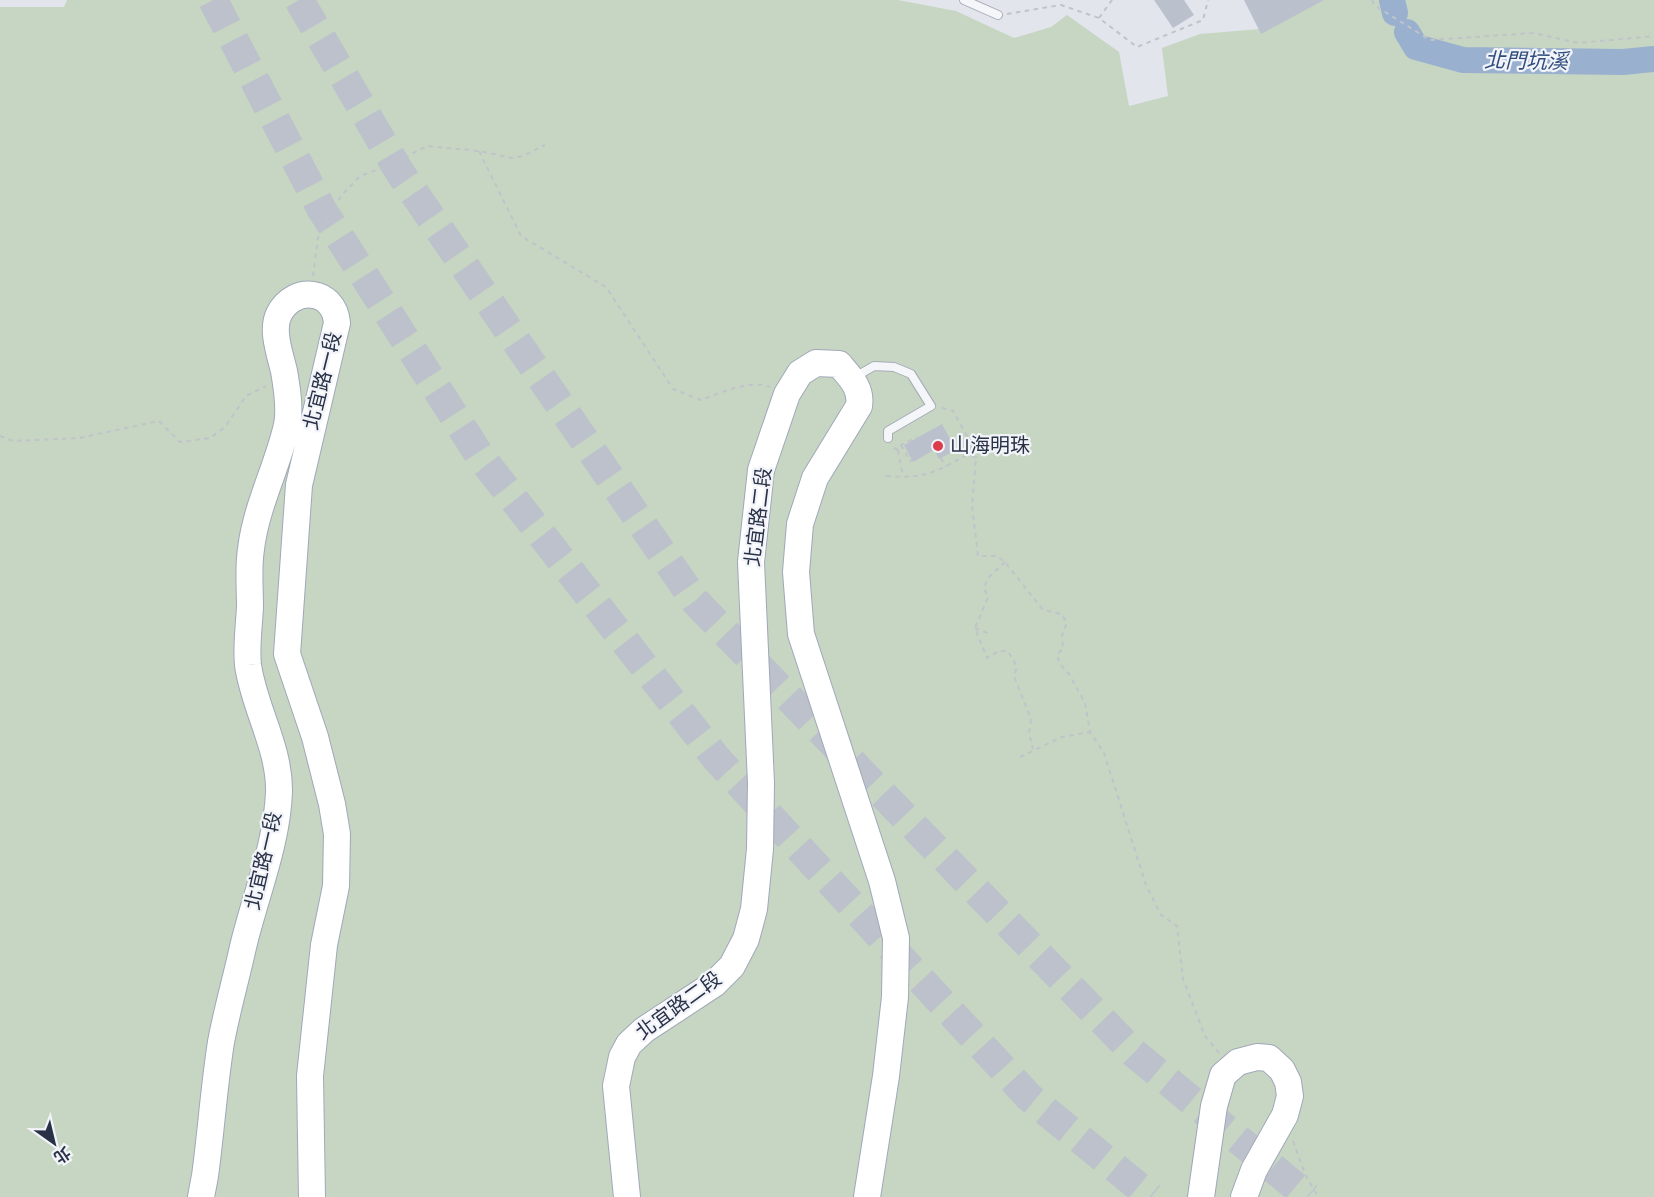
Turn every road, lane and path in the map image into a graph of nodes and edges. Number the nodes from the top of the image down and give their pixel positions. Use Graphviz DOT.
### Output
graph roads {
  1 [pos="964,0"];
  2 [pos="1112,0"];
  3 [pos="1208,0"];
  4 [pos="1372,0"];
  5 [pos="998,15"];
  6 [pos="1099,18"];
  7 [pos="1654,36"];
  8 [pos="545,145"];
  9 [pos="479,151"];
  10 [pos="310,294"];
  11 [pos="285,376"];
  12 [pos="851,379"];
  13 [pos="787,394"];
  14 [pos="931,406"];
  15 [pos="0,436"];
  16 [pos="917,437"];
  17 [pos="889,442"];
  18 [pos="971,443"];
  19 [pos="901,446"];
  20 [pos="898,450"];
  21 [pos="968,454"];
  22 [pos="941,458"];
  23 [pos="976,458"];
  24 [pos="912,460"];
  25 [pos="946,467"];
  26 [pos="886,476"];
  27 [pos="903,477"];
  28 [pos="1005,562"];
  29 [pos="975,628"];
  30 [pos="988,633"];
  31 [pos="1090,732"];
  32 [pos="1033,749"];
  33 [pos="1020,756"];
  34 [pos="1238,1062"];
  35 [pos="1285,1115"];
  36 [pos="201,1197"];
  37 [pos="312,1197"];
  38 [pos="627,1197"];
  39 [pos="867,1197"];
  40 [pos="1201,1197"];
  41 [pos="1244,1197"];
  42 [pos="1318,1197"];
  1 -- 5 [label="lane"];
  2 -- 6 [label="path"];
  3 -- 6 [label="path"];
  4 -- 7 [label="path"];
  5 -- 6 [label="path"];
  8 -- 9 [label="path"];
  9 -- 10 [label="path"];
  9 -- 13 [label="path"];
  10 -- 11 [label="main road, 北宜路一段"];
  10 -- 37 [label="main road, 北宜路一段"];
  11 -- 15 [label="path"];
  11 -- 36 [label="main road, 北宜路一段"];
  12 -- 13 [label="main road, 北宜路二段"];
  12 -- 14 [label="lane"];
  12 -- 39 [label="main road"];
  13 -- 38 [label="main road, 北宜路二段"];
  14 -- 17 [label="lane"];
  14 -- 18 [label="path"];
  16 -- 19 [label="path"];
  17 -- 20 [label="path"];
  18 -- 21 [label="path"];
  18 -- 23 [label="path"];
  19 -- 20 [label="path"];
  19 -- 24 [label="path"];
  20 -- 27 [label="path"];
  21 -- 23 [label="path"];
  21 -- 25 [label="path"];
  22 -- 25 [label="path"];
  23 -- 28 [label="path"];
  25 -- 27 [label="path"];
  26 -- 27 [label="path"];
  28 -- 29 [label="path"];
  28 -- 31 [label="path"];
  29 -- 30 [label="path"];
  29 -- 32 [label="path"];
  31 -- 32 [label="path"];
  31 -- 34 [label="path"];
  32 -- 33 [label="path"];
  34 -- 35 [label="main road"];
  34 -- 40 [label="main road"];
  35 -- 41 [label="main road"];
  35 -- 42 [label="path"];
}
